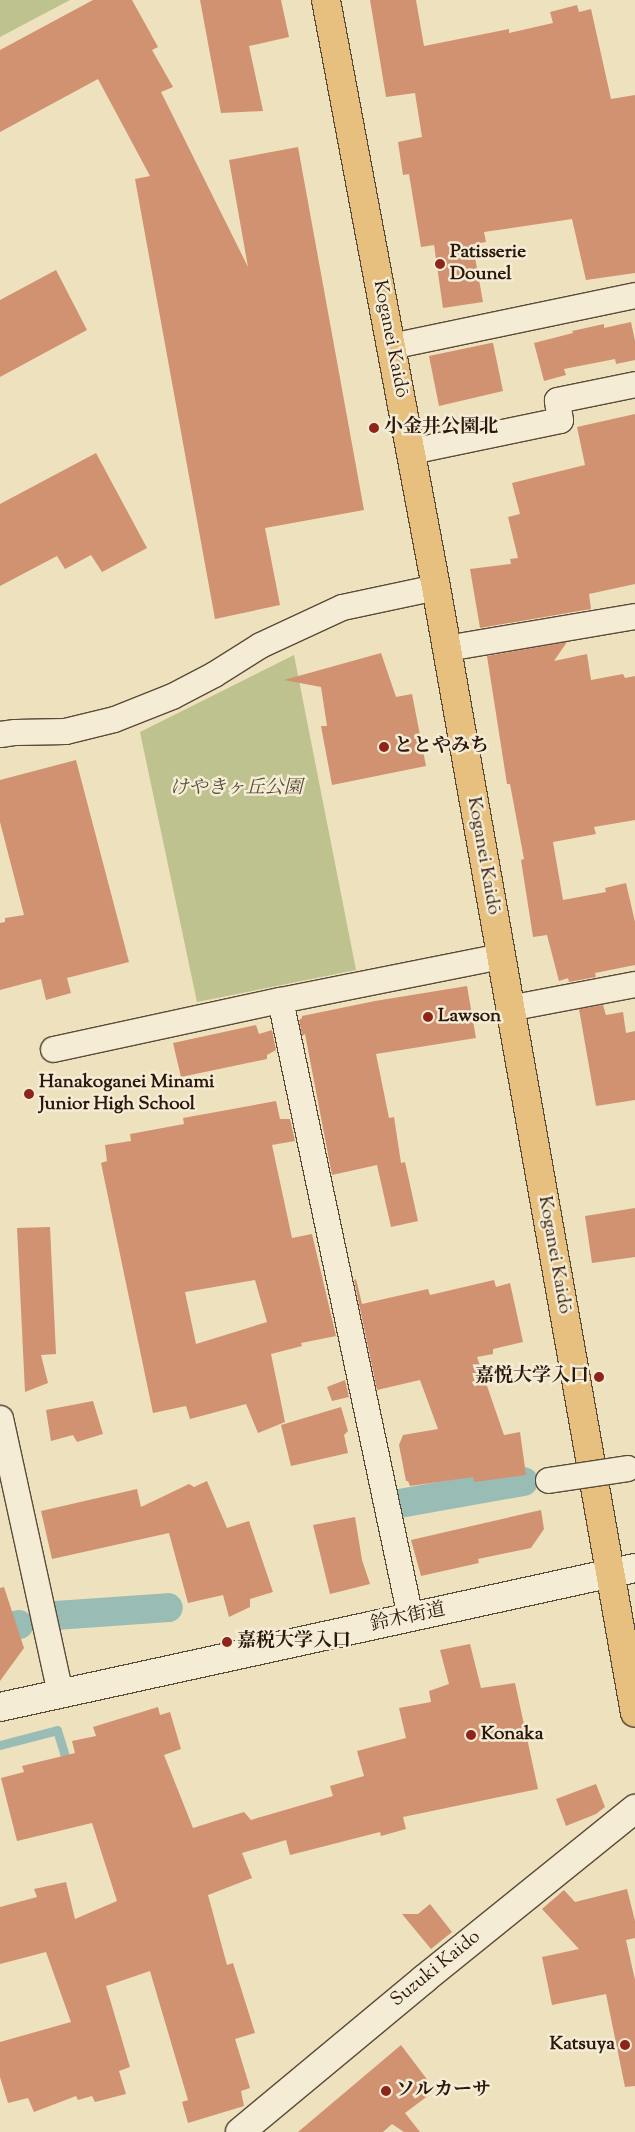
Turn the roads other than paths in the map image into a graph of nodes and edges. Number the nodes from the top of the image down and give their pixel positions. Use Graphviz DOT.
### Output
graph roads {
  1 [pos="326,0"];
  2 [pos="635,295"];
  3 [pos="391,346"];
  4 [pos="635,384"];
  5 [pos="411,451"];
  6 [pos="436,587"];
  7 [pos="635,616"];
  8 [pos="446,648"];
  9 [pos="0,734"];
  10 [pos="500,956"];
  11 [pos="635,984"];
  12 [pos="280,1000"];
  13 [pos="509,1008"];
  14 [pos="53,1049"];
  15 [pos="0,1418"];
  16 [pos="626,1468"];
  17 [pos="548,1480"];
  18 [pos="623,1571"];
  19 [pos="410,1617"];
  20 [pos="60,1694"];
  21 [pos="0,1707"];
  22 [pos="635,1713"];
  23 [pos="635,1809"];
  24 [pos="240,2132"];
  1 -- 3 [label="main road, Koganei Kaidō"];
  2 -- 3 [label="street"];
  3 -- 5 [label="main road, Koganei Kaidō"];
  4 -- 5 [label="street"];
  5 -- 6 [label="main road, Koganei Kaidō"];
  6 -- 8 [label="main road, Koganei Kaidō"];
  6 -- 9 [label="street"];
  7 -- 8 [label="street"];
  8 -- 10 [label="main road, Koganei Kaidō"];
  10 -- 12 [label="street"];
  10 -- 13 [label="main road, Koganei Kaidō"];
  11 -- 13 [label="street"];
  12 -- 14 [label="street"];
  12 -- 19 [label="street"];
  13 -- 18 [label="main road, Koganei Kaidō"];
  15 -- 20 [label="street"];
  16 -- 17 [label="street, bridge"];
  18 -- 19 [label="street, 鈴木街道"];
  18 -- 22 [label="main road, Koganei Kaidō"];
  19 -- 20 [label="street, 鈴木街道"];
  20 -- 21 [label="street, 鈴木街道"];
  23 -- 24 [label="street, Suzuki Kaido"];
}
